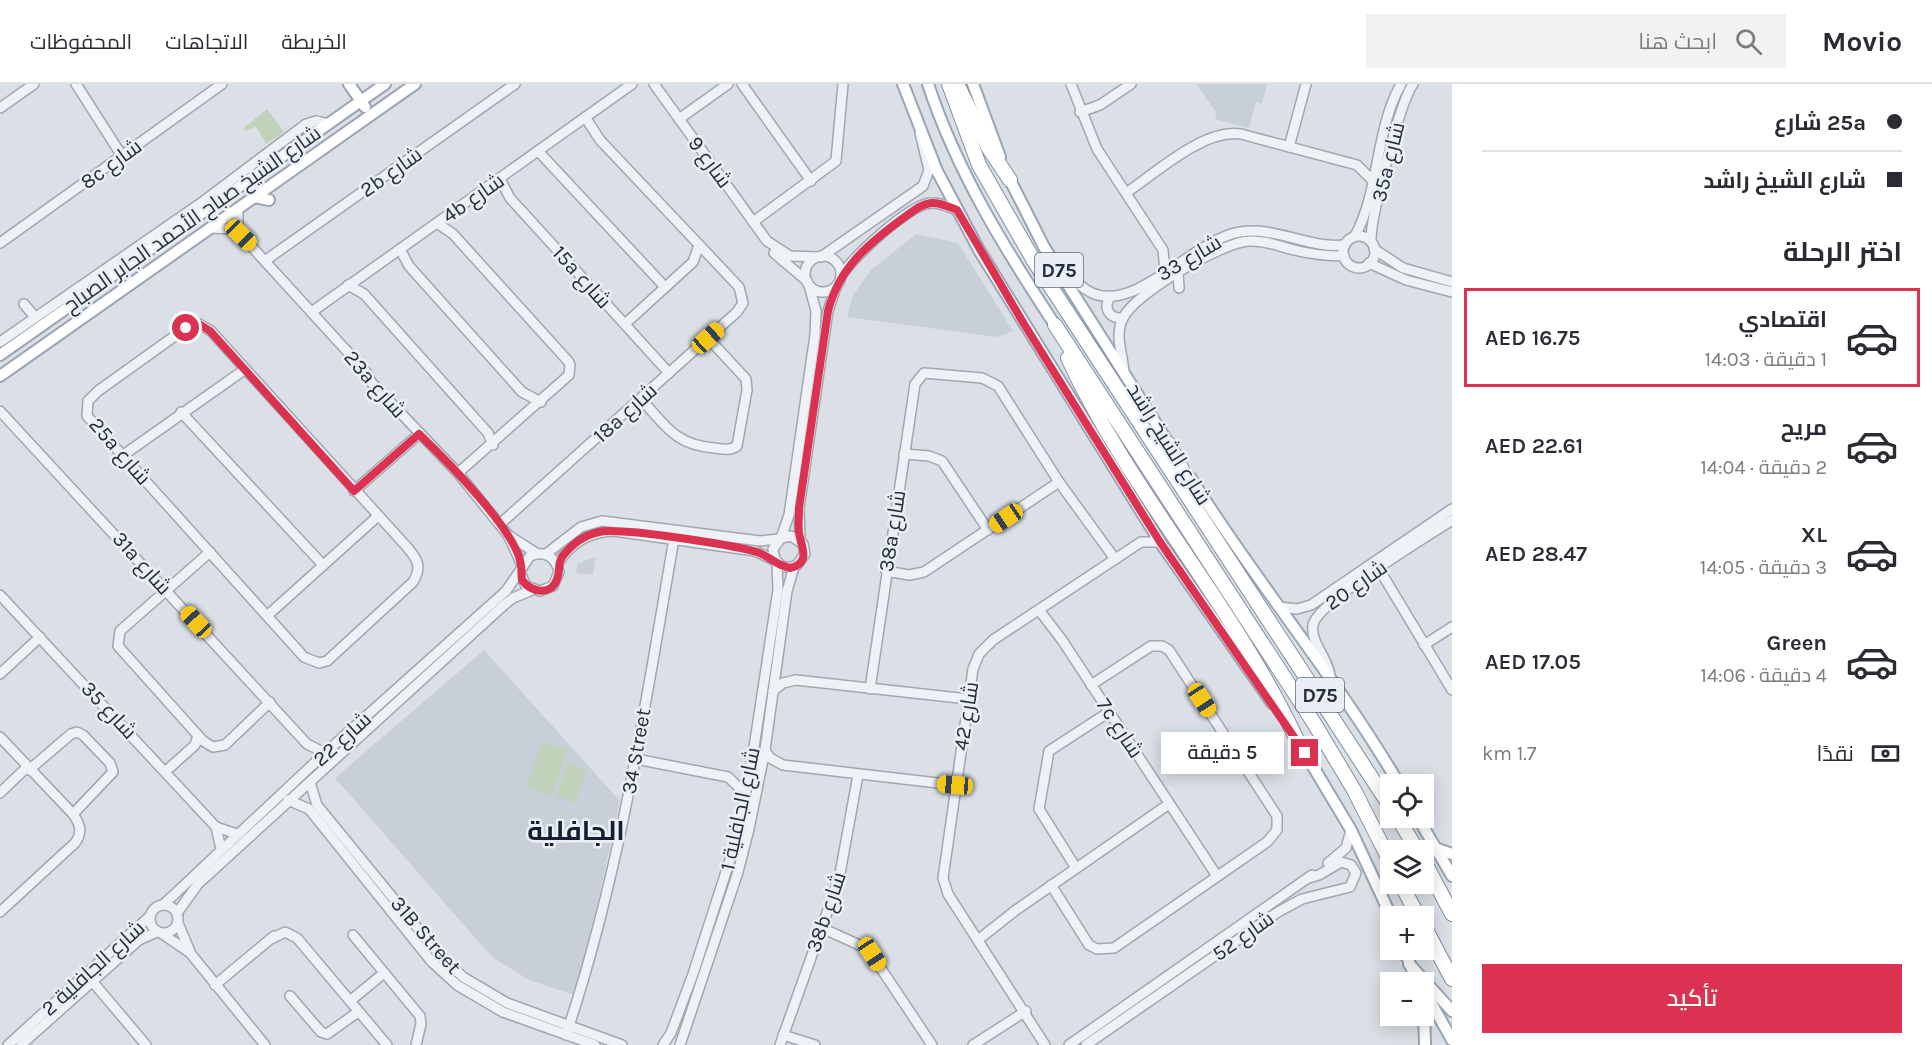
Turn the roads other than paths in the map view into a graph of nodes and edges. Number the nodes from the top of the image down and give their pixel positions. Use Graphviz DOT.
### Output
graph roads {
  1 [pos="34,84"];
  2 [pos="72,84"];
  3 [pos="76,84"];
  4 [pos="222,84"];
  5 [pos="349,84"];
  6 [pos="415,84"];
  7 [pos="515,84"];
  8 [pos="632,84"];
  9 [pos="654,84"];
  10 [pos="708,84"];
  11 [pos="728,84"];
  12 [pos="742,84"];
  13 [pos="843,84"];
  14 [pos="903,84"];
  15 [pos="928,84"];
  16 [pos="949,84"];
  17 [pos="957,84"];
  18 [pos="974,84"];
  19 [pos="1071,84"];
  20 [pos="1131,84"];
  21 [pos="1306,84"];
  22 [pos="1401,84"];
  23 [pos="1413,84"];
  24 [pos="379,86"];
  25 [pos="714,93"];
  26 [pos="361,101"];
  27 [pos="387,103"];
  28 [pos="88,104"];
  29 [pos="0,108"];
  30 [pos="1080,112"];
  31 [pos="370,114"];
  32 [pos="585,117"];
  33 [pos="679,119"];
  34 [pos="329,123"];
  35 [pos="920,130"];
  36 [pos="1289,147"];
  37 [pos="538,151"];
  38 [pos="124,154"];
  39 [pos="1380,154"];
  40 [pos="1356,165"];
  41 [pos="500,179"];
  42 [pos="1010,180"];
  43 [pos="811,181"];
  44 [pos="1373,181"];
  45 [pos="1126,193"];
  46 [pos="254,197"];
  47 [pos="269,200"];
  48 [pos="237,209"];
  49 [pos="957,210"];
  50 [pos="753,222"];
  51 [pos="437,223"];
  52 [pos="165,227"];
  53 [pos="210,228"];
  54 [pos="180,229"];
  55 [pos="241,235"];
  56 [pos="1355,236"];
  57 [pos="767,241"];
  58 [pos="0,243"];
  59 [pos="699,245"];
  60 [pos="1345,245"];
  61 [pos="1372,245"];
  62 [pos="400,249"];
  63 [pos="1163,250"];
  64 [pos="1050,256"];
  65 [pos="1344,256"];
  66 [pos="820,257"];
  67 [pos="266,260"];
  68 [pos="1182,260"];
  69 [pos="1369,263"];
  70 [pos="1165,271"];
  71 [pos="1178,272"];
  72 [pos="841,276"];
  73 [pos="1452,282"];
  74 [pos="808,284"];
  75 [pos="348,285"];
  76 [pos="665,287"];
  77 [pos="836,287"];
  78 [pos="1179,288"];
  79 [pos="1452,292"];
  80 [pos="1110,297"];
  81 [pos="24,304"];
  82 [pos="313,311"];
  83 [pos="35,317"];
  84 [pos="1123,318"];
  85 [pos="625,324"];
  86 [pos="1055,325"];
  87 [pos="708,338"];
  88 [pos="0,342"];
  89 [pos="0,354"];
  90 [pos="14,366"];
  91 [pos="26,370"];
  92 [pos="244,370"];
  93 [pos="1124,372"];
  94 [pos="669,373"];
  95 [pos="0,376"];
  96 [pos="641,399"];
  97 [pos="541,402"];
  98 [pos="0,411"];
  99 [pos="182,412"];
  100 [pos="419,434"];
  101 [pos="1169,444"];
  102 [pos="493,445"];
  103 [pos="904,454"];
  104 [pos="122,456"];
  105 [pos="458,473"];
  106 [pos="1059,482"];
  107 [pos="354,491"];
  108 [pos="1452,509"];
  109 [pos="378,516"];
  110 [pos="1452,520"];
  111 [pos="500,524"];
  112 [pos="1149,525"];
  113 [pos="988,530"];
  114 [pos="508,535"];
  115 [pos="780,538"];
  116 [pos="1215,538"];
  117 [pos="671,539"];
  118 [pos="800,540"];
  119 [pos="1142,542"];
  120 [pos="1160,542"];
  121 [pos="210,552"];
  122 [pos="541,554"];
  123 [pos="1113,561"];
  124 [pos="777,562"];
  125 [pos="323,565"];
  126 [pos="557,565"];
  127 [pos="794,567"];
  128 [pos="1374,567"];
  129 [pos="521,569"];
  130 [pos="886,571"];
  131 [pos="166,590"];
  132 [pos="532,590"];
  133 [pos="0,595"];
  134 [pos="1280,607"];
  135 [pos="1041,608"];
  136 [pos="268,615"];
  137 [pos="1452,627"];
  138 [pos="40,637"];
  139 [pos="1424,645"];
  140 [pos="777,664"];
  141 [pos="0,674"];
  142 [pos="1330,677"];
  143 [pos="796,680"];
  144 [pos="1091,685"];
  145 [pos="870,689"];
  146 [pos="1452,690"];
  147 [pos="773,691"];
  148 [pos="270,702"];
  149 [pos="968,702"];
  150 [pos="1109,712"];
  151 [pos="198,735"];
  152 [pos="0,737"];
  153 [pos="1296,738"];
  154 [pos="307,744"];
  155 [pos="765,750"];
  156 [pos="325,753"];
  157 [pos="635,762"];
  158 [pos="315,763"];
  159 [pos="783,765"];
  160 [pos="751,766"];
  161 [pos="28,769"];
  162 [pos="166,771"];
  163 [pos="1393,774"];
  164 [pos="760,775"];
  165 [pos="858,775"];
  166 [pos="728,777"];
  167 [pos="310,782"];
  168 [pos="955,788"];
  169 [pos="1380,791"];
  170 [pos="0,793"];
  171 [pos="746,794"];
  172 [pos="288,800"];
  173 [pos="1169,804"];
  174 [pos="73,814"];
  175 [pos="216,827"];
  176 [pos="1424,828"];
  177 [pos="1351,830"];
  178 [pos="237,834"];
  179 [pos="1380,841"];
  180 [pos="1435,848"];
  181 [pos="221,849"];
  182 [pos="1452,854"];
  183 [pos="1076,868"];
  184 [pos="1450,873"];
  185 [pos="1217,876"];
  186 [pos="1309,878"];
  187 [pos="1434,880"];
  188 [pos="1052,885"];
  189 [pos="1452,885"];
  190 [pos="163,905"];
  191 [pos="1386,906"];
  192 [pos="0,912"];
  193 [pos="1452,914"];
  194 [pos="150,916"];
  195 [pos="178,918"];
  196 [pos="822,927"];
  197 [pos="159,932"];
  198 [pos="353,935"];
  199 [pos="977,938"];
  200 [pos="1434,945"];
  201 [pos="191,954"];
  202 [pos="1408,960"];
  203 [pos="1409,964"];
  204 [pos="1411,972"];
  205 [pos="1413,972"];
  206 [pos="384,973"];
  207 [pos="1452,980"];
  208 [pos="92,981"];
  209 [pos="215,985"];
  210 [pos="290,996"];
  211 [pos="350,1001"];
  212 [pos="1434,1008"];
  213 [pos="1024,1010"];
  214 [pos="1452,1011"];
  215 [pos="358,1012"];
  216 [pos="1033,1022"];
  217 [pos="1424,1026"];
  218 [pos="571,1031"];
  219 [pos="783,1035"];
  220 [pos="1452,1040"];
  221 [pos="383,1042"];
  222 [pos="8,1045"];
  223 [pos="21,1045"];
  224 [pos="146,1045"];
  225 [pos="265,1045"];
  226 [pos="416,1045"];
  227 [pos="595,1045"];
  228 [pos="622,1045"];
  229 [pos="663,1045"];
  230 [pos="680,1045"];
  231 [pos="780,1045"];
  232 [pos="815,1045"];
  233 [pos="932,1045"];
  234 [pos="973,1045"];
  235 [pos="1045,1045"];
  236 [pos="1051,1045"];
  237 [pos="1069,1045"];
  238 [pos="1086,1045"];
  239 [pos="1425,1045"];
  1 -- 29 [label="street"];
  2 -- 28 [label="street"];
  3 -- 28 [label="street"];
  4 -- 38 [label="street, 8c شارع"];
  5 -- 26 [label="main road"];
  6 -- 27 [label="main road, شارع الشيخ صباح الأحمد الجابر الصباح"];
  7 -- 67 [label="street, 2b شارع"];
  8 -- 32 [label="street, 4b شارع"];
  9 -- 33 [label="street, شارع 9"];
  10 -- 25 [label="street"];
  11 -- 25 [label="street"];
  12 -- 43 [label="street"];
  13 -- 43 [label="street"];
  14 -- 35 [label="main road, D75"];
  15 -- 86 [label="main road"];
  16 -- 116 [label="highway, شارع الشيخ راشد / D75"];
  17 -- 42 [label="highway"];
  18 -- 42 [label="main road, شارع الشيخ راشد / D75"];
  19 -- 30 [label="street"];
  20 -- 30 [label="street"];
  21 -- 36 [label="street"];
  22 -- 39 [label="street, 35a شارع"];
  23 -- 61 [label="street, 35a شارع"];
  24 -- 26 [label="main road, شارع الشيخ صباح الأحمد الجابر الصباح"];
  24 -- 27 [label="main road"];
  25 -- 33 [label="street"];
  26 -- 31 [label="main road"];
  26 -- 34 [label="main road, شارع الشيخ صباح الأحمد الجابر الصباح"];
  27 -- 31 [label="main road, شارع الشيخ صباح الأحمد الجابر الصباح"];
  28 -- 38 [label="street"];
  30 -- 45 [label="street"];
  31 -- 46 [label="main road, شارع الشيخ صباح الأحمد الجابر الصباح"];
  32 -- 37 [label="street, 4b شارع"];
  32 -- 59 [label="street"];
  33 -- 50 [label="street, شارع 9"];
  34 -- 52 [label="street"];
  34 -- 54 [label="main road, شارع الشيخ صباح الأحمد الجابر الصباح"];
  35 -- 49 [label="main road, D75"];
  35 -- 66 [label="street"];
  36 -- 40 [label="street"];
  36 -- 45 [label="street"];
  37 -- 41 [label="street, 4b شارع"];
  37 -- 76 [label="street"];
  38 -- 58 [label="street, 8c شارع"];
  39 -- 40 [label="street"];
  39 -- 44 [label="street, 35a شارع"];
  40 -- 44 [label="street"];
  41 -- 51 [label="street, 4b شارع"];
  41 -- 85 [label="street, 15a شارع"];
  42 -- 64 [label="main road, شارع الشيخ راشد / D75"];
  43 -- 50 [label="street"];
  44 -- 56 [label="street, 35a شارع"];
  45 -- 63 [label="street"];
  46 -- 47 [label="main road"];
  46 -- 48 [label="main road, شارع الشيخ صباح الأحمد الجابر الصباح"];
  48 -- 53 [label="main road, شارع الشيخ صباح الأحمد الجابر الصباح"];
  48 -- 55 [label="street"];
  49 -- 72 [label="street"];
  49 -- 112 [label="main road, D75"];
  50 -- 57 [label="street, شارع 9"];
  51 -- 62 [label="street, 4b شارع"];
  51 -- 97 [label="street"];
  52 -- 54 [label="main road"];
  52 -- 83 [label="street"];
  53 -- 55 [label="street"];
  53 -- 90 [label="main road, شارع الشيخ صباح الأحمد الجابر الصباح"];
  54 -- 89 [label="main road, شارع الشيخ صباح الأحمد الجابر الصباح"];
  55 -- 67 [label="street, 23a شارع"];
  56 -- 60 [label="street"];
  56 -- 61 [label="street"];
  57 -- 66 [label="street, شارع 9"];
  57 -- 74 [label="street, شارع 9"];
  59 -- 76 [label="street"];
  59 -- 87 [label="street, 18a شارع"];
  60 -- 65 [label="street"];
  60 -- 68 [label="street, شارع 33"];
  61 -- 69 [label="street"];
  61 -- 73 [label="street"];
  62 -- 75 [label="street, 4b شارع"];
  62 -- 97 [label="street"];
  63 -- 68 [label="street"];
  63 -- 70 [label="street"];
  64 -- 80 [label="street"];
  64 -- 93 [label="main road, شارع الشيخ راشد / D75"];
  65 -- 69 [label="street"];
  65 -- 71 [label="street, شارع 33"];
  66 -- 72 [label="street"];
  66 -- 74 [label="street"];
  67 -- 82 [label="street, 23a شارع"];
  68 -- 70 [label="street, شارع 33"];
  69 -- 79 [label="street"];
  70 -- 80 [label="street, شارع 33"];
  71 -- 78 [label="street"];
  71 -- 84 [label="street, شارع 33"];
  72 -- 77 [label="street"];
  74 -- 77 [label="street"];
  74 -- 115 [label="street"];
  75 -- 82 [label="street, 4b شارع"];
  75 -- 102 [label="street"];
  76 -- 85 [label="street"];
  77 -- 118 [label="street"];
  80 -- 84 [label="street"];
  81 -- 83 [label="street"];
  82 -- 100 [label="street, 23a شارع"];
  83 -- 88 [label="street"];
  84 -- 93 [label="street"];
  85 -- 94 [label="street, 15a شارع"];
  86 -- 153 [label="highway"];
  86 -- 179 [label="highway, شارع الشيخ راشد / D75"];
  87 -- 94 [label="street, 18a شارع"];
  87 -- 96 [label="street"];
  90 -- 91 [label="main road"];
  90 -- 95 [label="main road, شارع الشيخ صباح الأحمد الجابر الصباح"];
  92 -- 99 [label="street"];
  92 -- 104 [label="street, 25a شارع"];
  92 -- 107 [label="street, 25a شارع"];
  93 -- 101 [label="main road, شارع الشيخ راشد / D75"];
  94 -- 96 [label="street, 18a شارع"];
  96 -- 111 [label="street, 18a شارع"];
  97 -- 102 [label="street"];
  98 -- 131 [label="street, 31a شارع"];
  99 -- 104 [label="street"];
  99 -- 125 [label="street"];
  100 -- 105 [label="street, 23a شارع"];
  100 -- 107 [label="street"];
  101 -- 116 [label="highway"];
  101 -- 134 [label="main road, شارع الشيخ راشد / D75"];
  102 -- 105 [label="street"];
  103 -- 106 [label="street, 38a شارع"];
  103 -- 113 [label="street"];
  103 -- 130 [label="street, 38a شارع"];
  104 -- 121 [label="street, 25a شارع"];
  105 -- 111 [label="street, 23a شارع"];
  106 -- 113 [label="street"];
  106 -- 123 [label="street"];
  107 -- 109 [label="street, 25a شارع"];
  108 -- 128 [label="street, شارع 20"];
  109 -- 125 [label="street"];
  109 -- 136 [label="street, 25a شارع"];
  110 -- 128 [label="street, شارع 20"];
  111 -- 114 [label="street, 23a شارع"];
  112 -- 119 [label="street"];
  112 -- 120 [label="main road, D75"];
  113 -- 130 [label="street"];
  114 -- 122 [label="street, 23a شارع"];
  114 -- 129 [label="street, 23a شارع"];
  115 -- 118 [label="street"];
  115 -- 122 [label="street"];
  115 -- 124 [label="street"];
  116 -- 169 [label="highway, شارع الشيخ راشد / D75"];
  117 -- 124 [label="street"];
  117 -- 126 [label="street"];
  117 -- 157 [label="street, 34 Street"];
  118 -- 127 [label="street"];
  119 -- 120 [label="street"];
  119 -- 123 [label="street, شارع 42"];
  120 -- 153 [label="main road, D75"];
  121 -- 131 [label="street"];
  121 -- 136 [label="street, 25a شارع"];
  122 -- 126 [label="street"];
  122 -- 129 [label="street"];
  123 -- 135 [label="street, شارع 42"];
  124 -- 127 [label="street"];
  124 -- 160 [label="street, شارع الجافلية 1"];
  125 -- 136 [label="street"];
  126 -- 132 [label="street"];
  127 -- 140 [label="street, شارع الجافلية 1"];
  128 -- 134 [label="street, شارع 20"];
  128 -- 139 [label="street"];
  128 -- 142 [label="street, شارع 20"];
  129 -- 132 [label="street"];
  129 -- 156 [label="street, شارع 22"];
  130 -- 145 [label="street, 38a شارع"];
  131 -- 148 [label="street, 31a شارع"];
  131 -- 151 [label="street"];
  132 -- 167 [label="street, شارع 22"];
  133 -- 138 [label="street, شارع 35"];
  134 -- 142 [label="main road, شارع الشيخ راشد / D75"];
  135 -- 144 [label="street, 7c شارع"];
  135 -- 149 [label="street, شارع 42"];
  137 -- 139 [label="street"];
  138 -- 141 [label="street"];
  138 -- 162 [label="street, شارع 35"];
  139 -- 146 [label="street"];
  140 -- 143 [label="street"];
  140 -- 147 [label="street, شارع الجافلية 1"];
  142 -- 163 [label="main road, شارع الشيخ راشد / D75"];
  143 -- 145 [label="street"];
  143 -- 147 [label="street"];
  144 -- 150 [label="street, 7c شارع"];
  144 -- 185 [label="street"];
  145 -- 149 [label="street"];
  147 -- 155 [label="street, شارع الجافلية 1"];
  148 -- 151 [label="street"];
  148 -- 154 [label="street, 31a شارع"];
  149 -- 168 [label="street, شارع 42"];
  150 -- 173 [label="street, 7c شارع"];
  150 -- 183 [label="street"];
  151 -- 162 [label="street"];
  152 -- 161 [label="street"];
  153 -- 177 [label="main road, D75"];
  154 -- 156 [label="street, 31a شارع"];
  154 -- 158 [label="street, 31a شارع"];
  155 -- 159 [label="street"];
  155 -- 164 [label="street, شارع الجافلية 1"];
  156 -- 158 [label="street, شارع 22"];
  157 -- 166 [label="street"];
  157 -- 218 [label="street, 34 Street"];
  158 -- 178 [label="street, شارع 22"];
  159 -- 164 [label="street"];
  159 -- 165 [label="street"];
  160 -- 166 [label="street"];
  160 -- 171 [label="street, شارع الجافلية 1"];
  161 -- 170 [label="street"];
  161 -- 174 [label="street"];
  161 -- 174 [label="street"];
  162 -- 175 [label="street, شارع 35"];
  164 -- 230 [label="street, شارع الجافلية 1"];
  165 -- 168 [label="street"];
  165 -- 196 [label="street, 38b شارع"];
  166 -- 171 [label="street"];
  167 -- 172 [label="street, شارع 22"];
  167 -- 218 [label="street, 31B Street"];
  168 -- 199 [label="street, شارع 42"];
  171 -- 229 [label="street, شارع الجافلية 1"];
  172 -- 195 [label="street, شارع 22"];
  172 -- 218 [label="street, 31B Street"];
  173 -- 183 [label="street"];
  173 -- 185 [label="street, 7c شارع"];
  174 -- 192 [label="street"];
  175 -- 178 [label="street, شارع 35"];
  175 -- 181 [label="street, شارع 35"];
  176 -- 180 [label="main road"];
  177 -- 186 [label="street, شارع 52"];
  177 -- 191 [label="main road, D75"];
  178 -- 181 [label="street, شارع 22"];
  180 -- 182 [label="main road"];
  180 -- 184 [label="main road"];
  181 -- 190 [label="street, شارع 22"];
  183 -- 188 [label="street"];
  184 -- 189 [label="main road"];
  185 -- 188 [label="street"];
  186 -- 237 [label="street, شارع 52"];
  186 -- 238 [label="street, شارع 52"];
  187 -- 193 [label="highway"];
  188 -- 199 [label="street"];
  190 -- 194 [label="street"];
  190 -- 195 [label="street"];
  194 -- 197 [label="street"];
  194 -- 222 [label="street, شارع الجافلية 2"];
  195 -- 197 [label="street"];
  195 -- 201 [label="street"];
  196 -- 219 [label="street, 38b شارع"];
  196 -- 233 [label="street"];
  197 -- 201 [label="street"];
  197 -- 208 [label="street, شارع الجافلية 2"];
  198 -- 206 [label="street"];
  199 -- 213 [label="street, شارع 42"];
  200 -- 207 [label="highway"];
  201 -- 209 [label="street"];
  202 -- 203 [label="main road"];
  203 -- 204 [label="main road"];
  203 -- 205 [label="main road"];
  203 -- 214 [label="main road"];
  206 -- 211 [label="street"];
  206 -- 226 [label="street"];
  208 -- 223 [label="street, شارع الجافلية 2"];
  208 -- 224 [label="street"];
  209 -- 211 [label="street"];
  209 -- 225 [label="street"];
  210 -- 215 [label="street"];
  211 -- 215 [label="street"];
  212 -- 220 [label="main road"];
  213 -- 216 [label="street, شارع 42"];
  213 -- 234 [label="street"];
  215 -- 221 [label="street"];
  216 -- 235 [label="street, شارع 42"];
  216 -- 236 [label="street, شارع 42"];
  217 -- 239 [label="main road"];
  218 -- 227 [label="street, 31B Street"];
  218 -- 228 [label="street, 31B Street"];
  219 -- 231 [label="street, 38b شارع"];
  219 -- 232 [label="street"];
}
